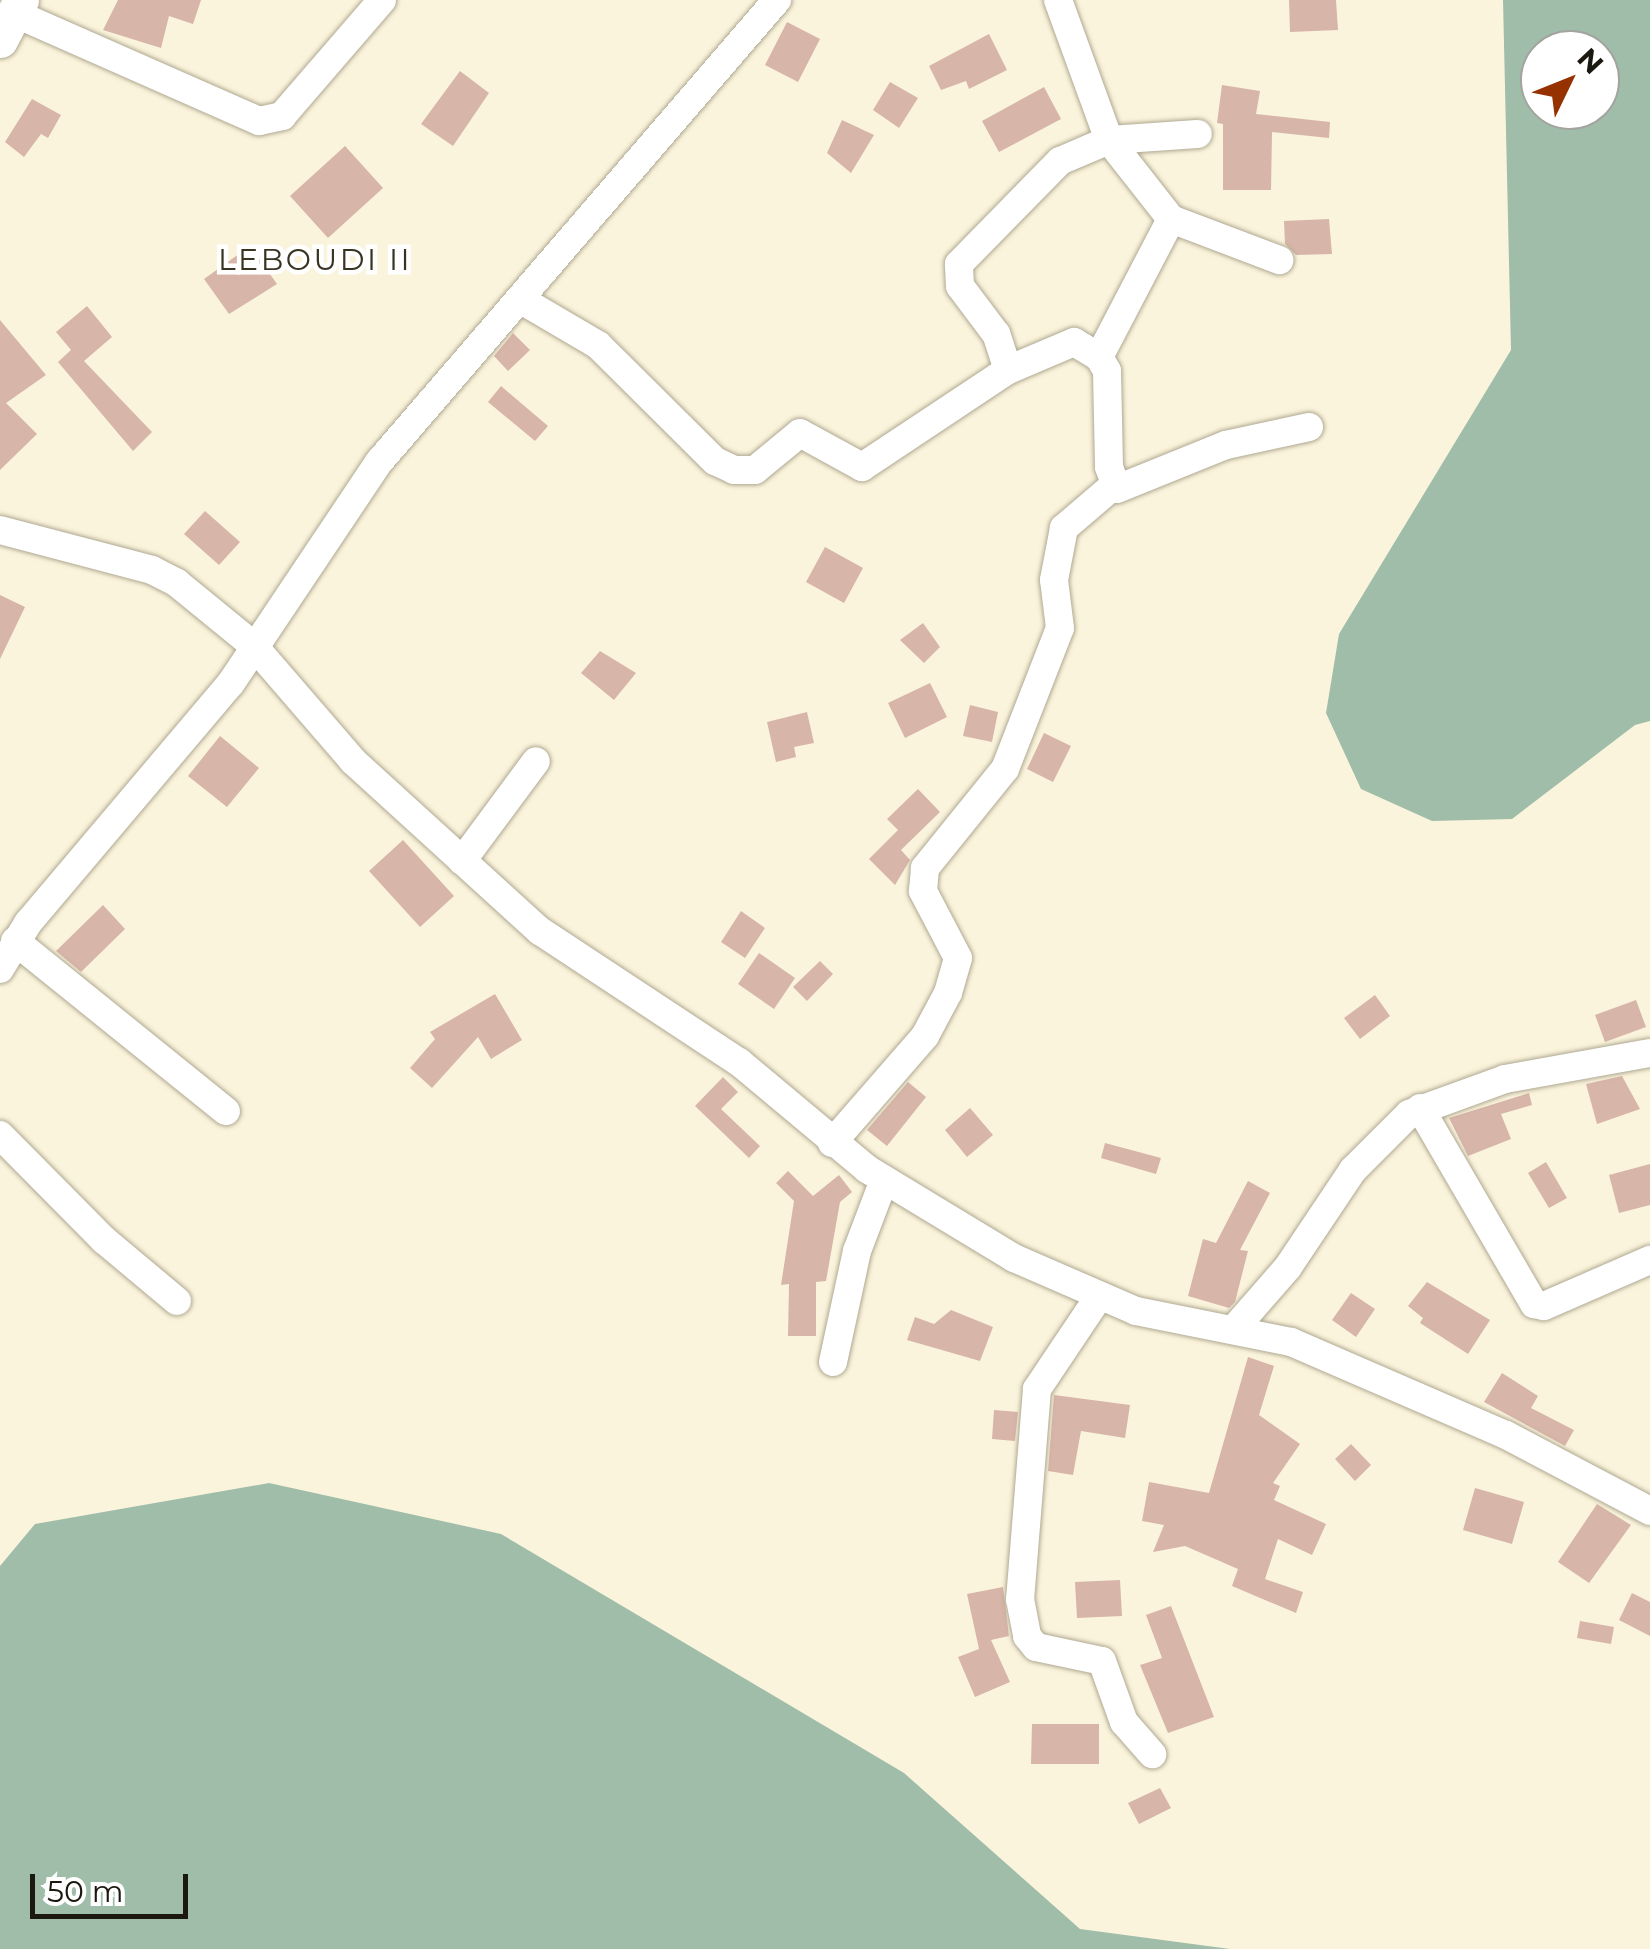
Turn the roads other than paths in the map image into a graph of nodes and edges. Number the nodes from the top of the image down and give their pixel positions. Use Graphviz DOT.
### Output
graph roads {
  1 [pos="382,0"];
  2 [pos="776,0"];
  3 [pos="1058,0"];
  4 [pos="12,18"];
  5 [pos="1198,134"];
  6 [pos="1109,140"];
  7 [pos="1171,218"];
  8 [pos="1279,260"];
  9 [pos="523,302"];
  10 [pos="1099,357"];
  11 [pos="1008,370"];
  12 [pos="1309,426"];
  13 [pos="1113,486"];
  14 [pos="0,530"];
  15 [pos="253,645"];
  16 [pos="536,760"];
  17 [pos="462,861"];
  18 [pos="14,942"];
  19 [pos="0,969"];
  20 [pos="1650,1053"];
  21 [pos="1420,1108"];
  22 [pos="226,1112"];
  23 [pos="0,1135"];
  24 [pos="832,1143"];
  25 [pos="884,1180"];
  26 [pos="1650,1260"];
  27 [pos="1098,1298"];
  28 [pos="177,1300"];
  29 [pos="1234,1328"];
  30 [pos="833,1362"];
  31 [pos="1650,1512"];
  32 [pos="1152,1754"];
  1 -- 4 [label="street"];
  2 -- 9 [label="street"];
  3 -- 6 [label="street"];
  5 -- 6 [label="street"];
  6 -- 7 [label="street"];
  6 -- 11 [label="street"];
  7 -- 8 [label="street"];
  7 -- 10 [label="street"];
  9 -- 11 [label="street"];
  9 -- 15 [label="street"];
  10 -- 11 [label="street"];
  10 -- 13 [label="street"];
  12 -- 13 [label="street"];
  13 -- 24 [label="street"];
  14 -- 15 [label="street"];
  15 -- 17 [label="street"];
  15 -- 18 [label="street"];
  16 -- 17 [label="street"];
  17 -- 24 [label="street"];
  18 -- 19 [label="street"];
  18 -- 22 [label="street"];
  20 -- 21 [label="street"];
  21 -- 26 [label="street"];
  21 -- 29 [label="street"];
  23 -- 28 [label="street"];
  24 -- 25 [label="street"];
  25 -- 27 [label="street"];
  25 -- 30 [label="street"];
  27 -- 29 [label="street"];
  27 -- 32 [label="street"];
  29 -- 31 [label="street"];
}
